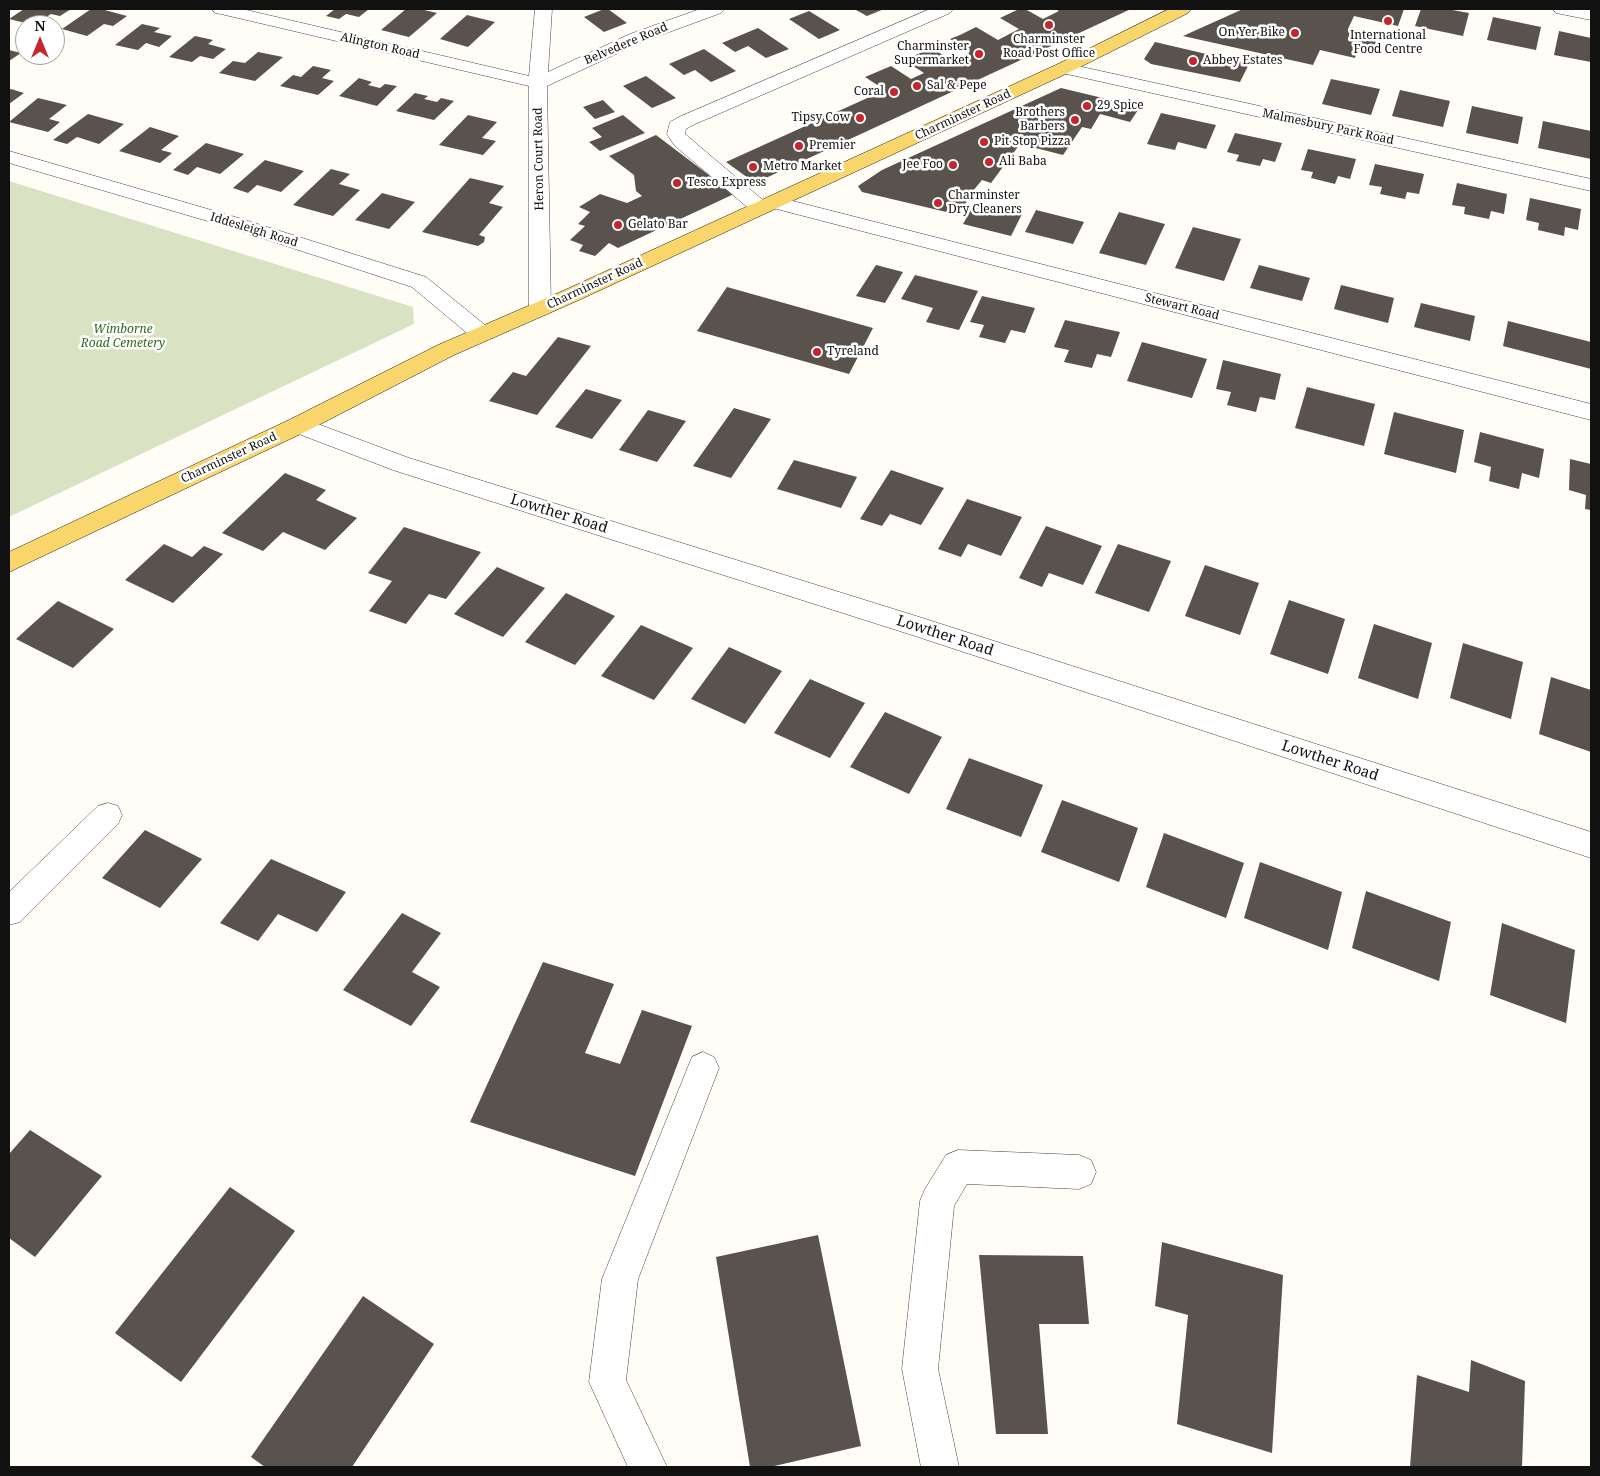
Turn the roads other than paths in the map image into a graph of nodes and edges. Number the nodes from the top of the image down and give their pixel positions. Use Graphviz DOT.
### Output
graph roads {
  1 [pos="221,9"];
  2 [pos="543,9"];
  3 [pos="715,9"];
  4 [pos="944,9"];
  5 [pos="1182,9"];
  6 [pos="1562,9"];
  7 [pos="1591,15"];
  8 [pos="1064,68"];
  9 [pos="538,83"];
  10 [pos="9,157"];
  11 [pos="1591,184"];
  12 [pos="767,205"];
  13 [pos="540,309"];
  14 [pos="482,334"];
  15 [pos="1591,412"];
  16 [pos="299,425"];
  17 [pos="9,563"];
  18 [pos="108,815"];
  19 [pos="1591,845"];
  20 [pos="9,912"];
  21 [pos="703,1068"];
  22 [pos="1079,1172"];
  23 [pos="648,1467"];
  24 [pos="940,1467"];
  1 -- 9 [label="street, Alington Road"];
  2 -- 9 [label="street, Heron Court Road"];
  3 -- 9 [label="street, Belvedere Road"];
  4 -- 12 [label="street"];
  5 -- 8 [label="main road, Charminster Road"];
  6 -- 7 [label="street"];
  8 -- 11 [label="street, Malmesbury Park Road"];
  8 -- 12 [label="main road, Charminster Road"];
  9 -- 13 [label="street, Heron Court Road"];
  10 -- 14 [label="street, Iddesleigh Road"];
  12 -- 13 [label="main road, Charminster Road"];
  12 -- 15 [label="street, Stewart Road"];
  13 -- 14 [label="main road, Charminster Road"];
  14 -- 16 [label="main road, Charminster Road"];
  16 -- 17 [label="main road, Charminster Road"];
  16 -- 19 [label="street, Lowther Road"];
  18 -- 20 [label="street"];
  21 -- 23 [label="street"];
  22 -- 24 [label="street"];
}
